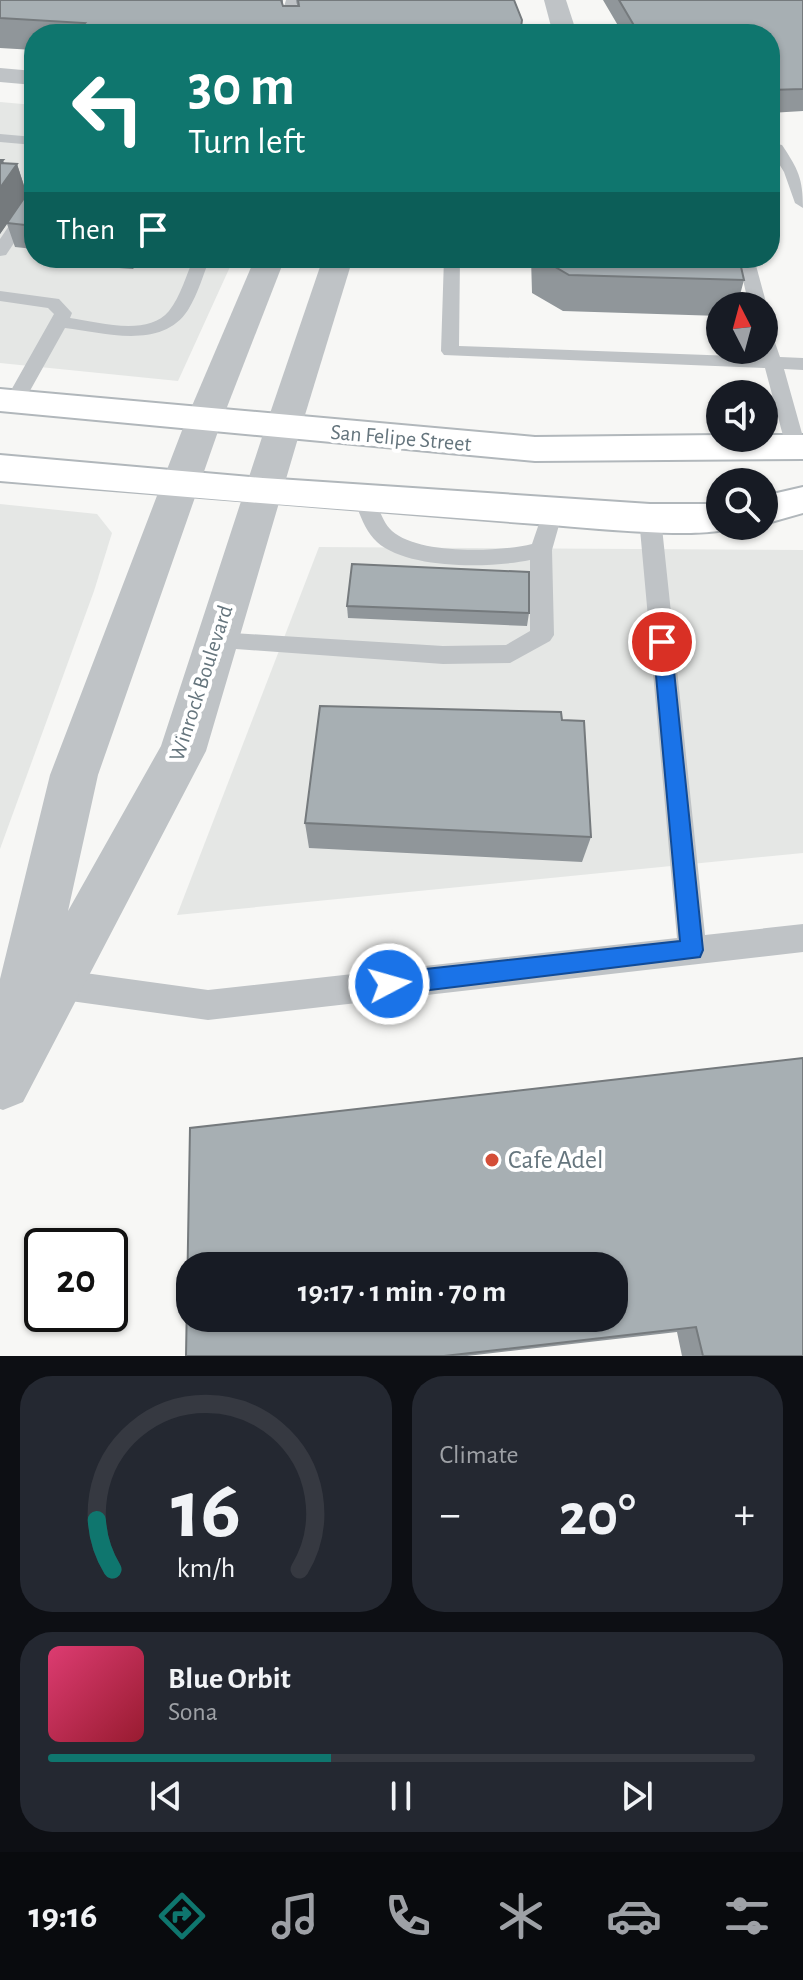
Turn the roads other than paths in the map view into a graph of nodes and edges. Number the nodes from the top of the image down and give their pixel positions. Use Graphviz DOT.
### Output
graph roads {
  1 [pos="292,0"];
  2 [pos="555,0"];
  3 [pos="291,24"];
  4 [pos="562,24"];
  5 [pos="0,75"];
  6 [pos="24,77"];
  7 [pos="0,138"];
  8 [pos="24,140"];
  9 [pos="780,149"];
  10 [pos="798,172"];
  11 [pos="803,203"];
  12 [pos="24,216"];
  13 [pos="0,251"];
  14 [pos="197,268"];
  15 [pos="266,268"];
  16 [pos="335,268"];
  17 [pos="452,268"];
  18 [pos="748,268"];
  19 [pos="754,292"];
  20 [pos="0,296"];
  21 [pos="60,322"];
  22 [pos="706,360"];
  23 [pos="778,362"];
  24 [pos="773,364"];
  25 [pos="803,364"];
  26 [pos="7,400"];
  27 [pos="204,420"];
  28 [pos="283,428"];
  29 [pos="800,447"];
  30 [pos="0,468"];
  31 [pos="180,485"];
  32 [pos="263,491"];
  33 [pos="364,498"];
  34 [pos="803,500"];
  35 [pos="778,506"];
  36 [pos="552,511"];
  37 [pos="650,518"];
  38 [pos="706,518"];
  39 [pos="778,518"];
  40 [pos="803,518"];
  41 [pos="541,550"];
  42 [pos="217,641"];
  43 [pos="803,938"];
  44 [pos="692,950"];
  45 [pos="56,984"];
  46 [pos="1,1086"];
  1 -- 3 [label="lane"];
  2 -- 4 [label="street"];
  5 -- 6 [label="street"];
  7 -- 8 [label="lane"];
  9 -- 10 [label="lane"];
  10 -- 11 [label="lane"];
  12 -- 13 [label="lane"];
  14 -- 21 [label="lane"];
  15 -- 27 [label="street, Winrock Boulevard"];
  16 -- 28 [label="street, Winrock Boulevard"];
  17 -- 22 [label="lane"];
  18 -- 19 [label="lane"];
  20 -- 21 [label="lane"];
  21 -- 26 [label="lane"];
  23 -- 25 [label="lane"];
  24 -- 29 [label="lane"];
  26 -- 27 [label="main road, San Felipe Street"];
  27 -- 28 [label="main road, San Felipe Street"];
  27 -- 31 [label="street, Winrock Boulevard"];
  28 -- 29 [label="main road, San Felipe Street"];
  28 -- 32 [label="street, Winrock Boulevard"];
  30 -- 31 [label="main road"];
  31 -- 32 [label="main road"];
  31 -- 46 [label="street, Winrock Boulevard"];
  32 -- 33 [label="main road"];
  32 -- 42 [label="street, Winrock Boulevard"];
  33 -- 36 [label="main road"];
  33 -- 41 [label="lane"];
  34 -- 35 [label="main road"];
  36 -- 37 [label="main road"];
  36 -- 41 [label="lane"];
  37 -- 38 [label="main road"];
  37 -- 44 [label="lane"];
  39 -- 40 [label="main road"];
  41 -- 42 [label="lane"];
  42 -- 45 [label="street, Winrock Boulevard"];
  43 -- 44 [label="lane"];
  44 -- 45 [label="lane"];
  45 -- 46 [label="street, Winrock Boulevard"];
}
